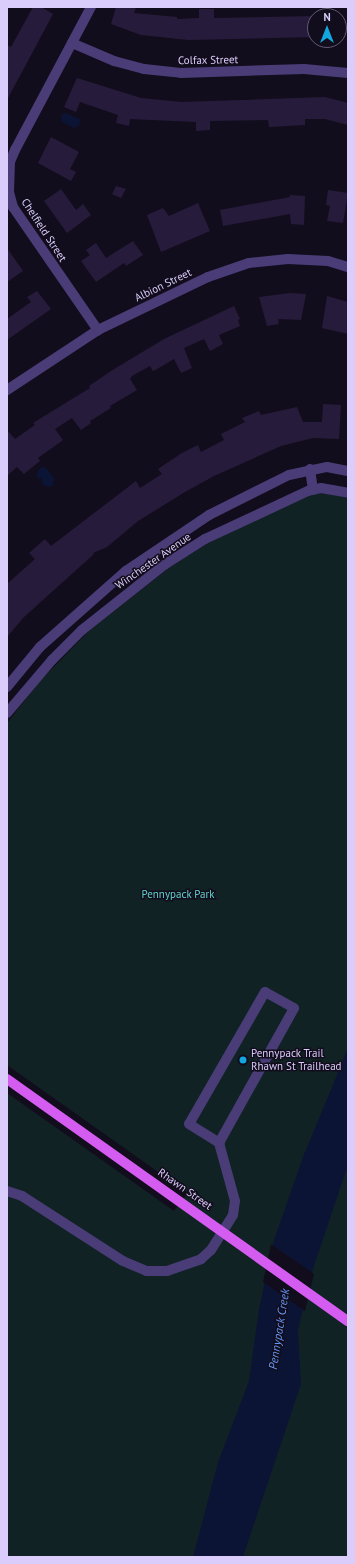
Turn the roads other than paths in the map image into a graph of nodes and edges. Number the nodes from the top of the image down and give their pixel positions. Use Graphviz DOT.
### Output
graph roads {
  1 [pos="91,7"];
  2 [pos="72,43"];
  3 [pos="348,73"];
  4 [pos="348,267"];
  5 [pos="98,330"];
  6 [pos="7,390"];
  7 [pos="310,469"];
  8 [pos="348,471"];
  9 [pos="313,490"];
  10 [pos="348,493"];
  11 [pos="40,647"];
  12 [pos="52,660"];
  13 [pos="7,687"];
  14 [pos="7,713"];
  15 [pos="7,1079"];
  16 [pos="219,1143"];
  17 [pos="7,1191"];
  18 [pos="348,1321"];
  1 -- 2 [label="street, Chelfield Street"];
  2 -- 3 [label="street, Colfax Street"];
  2 -- 5 [label="street, Chelfield Street"];
  4 -- 5 [label="street, Albion Street"];
  5 -- 6 [label="street, Albion Street"];
  7 -- 8 [label="street, Winchester Avenue"];
  7 -- 9 [label="street"];
  7 -- 11 [label="street, Winchester Avenue"];
  9 -- 10 [label="street, Winchester Avenue"];
  9 -- 12 [label="street, Winchester Avenue"];
  11 -- 12 [label="street"];
  11 -- 13 [label="street, Winchester Avenue"];
  12 -- 14 [label="street, Winchester Avenue"];
  15 -- 18 [label="main road, Rhawn Street"];
  16 -- 16 [label="street"];
  16 -- 17 [label="street"];
}
